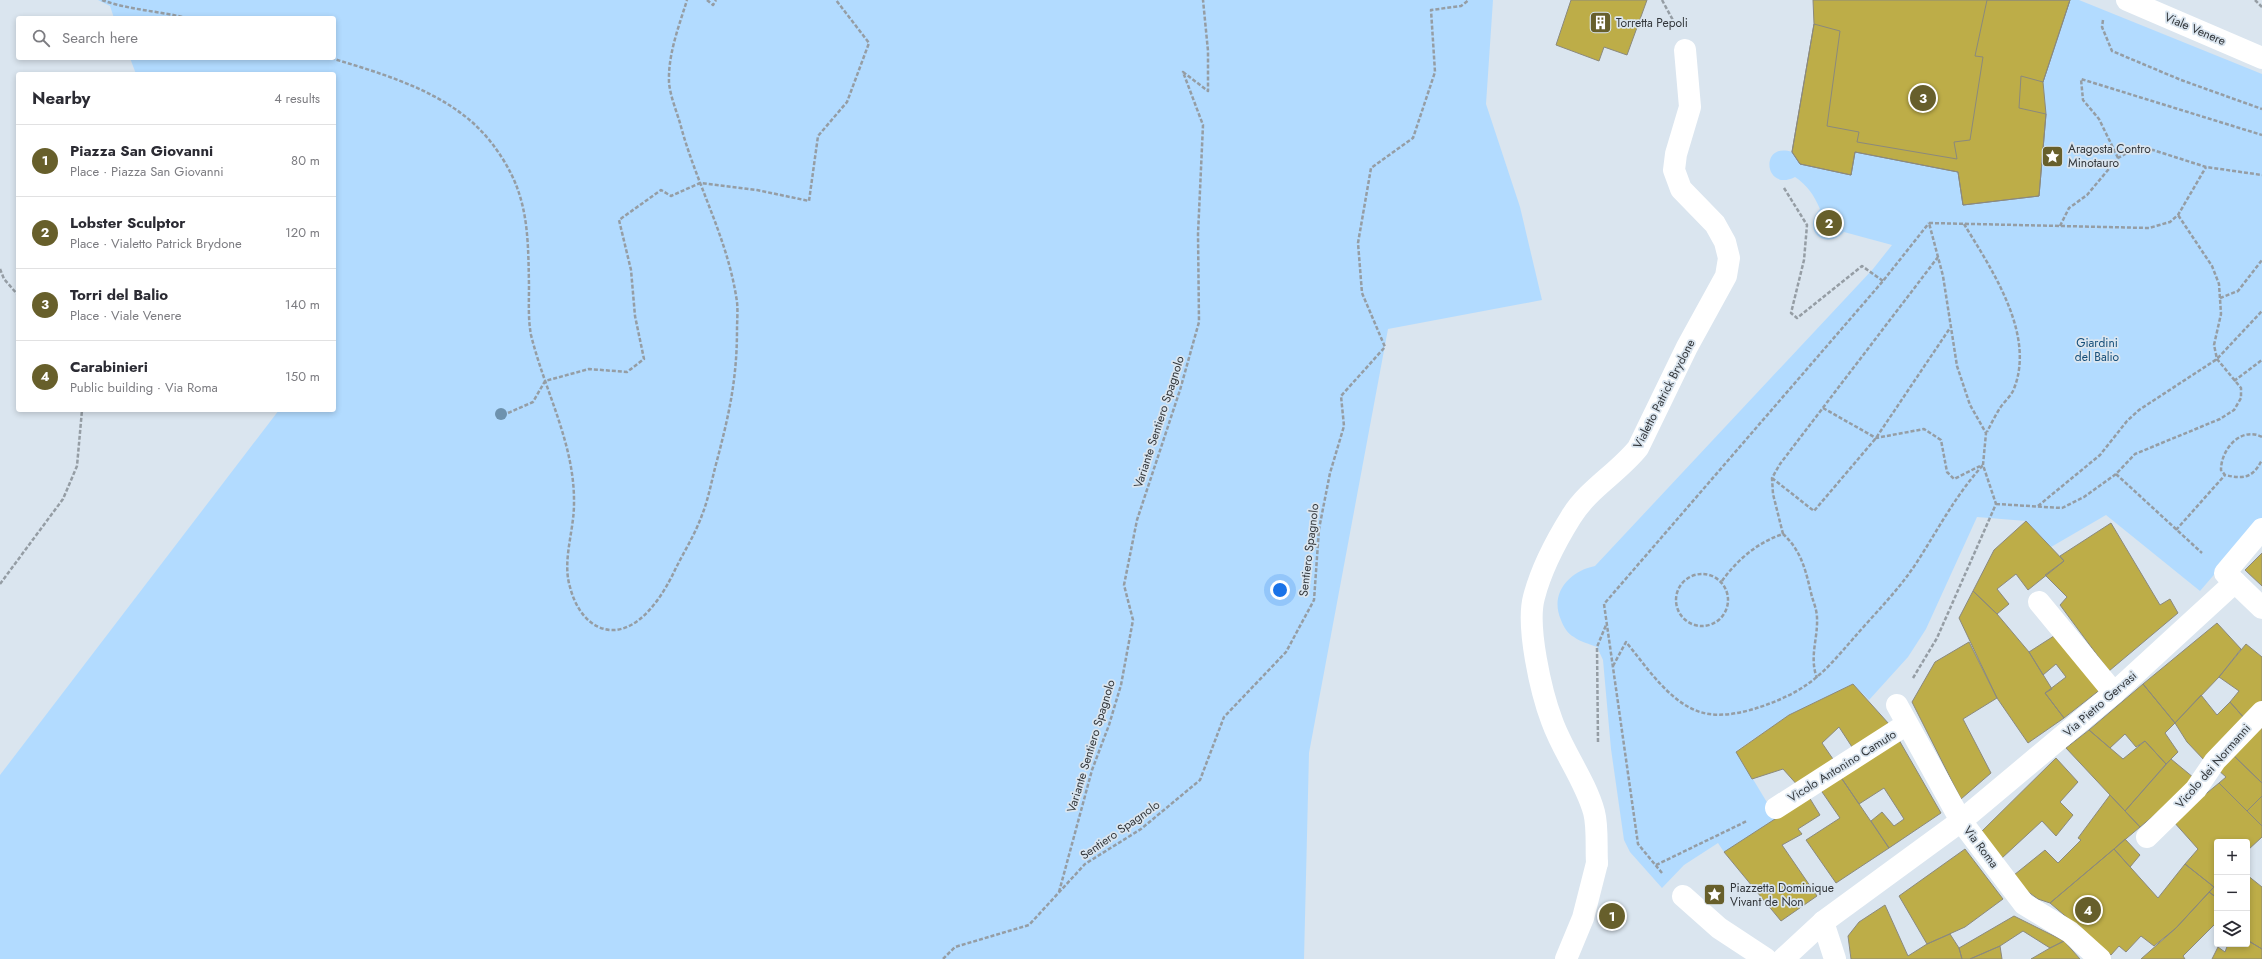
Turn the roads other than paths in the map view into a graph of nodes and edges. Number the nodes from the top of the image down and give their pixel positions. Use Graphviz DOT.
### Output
graph roads {
  1 [pos="2127,0"];
  2 [pos="1685,50"];
  3 [pos="2262,58"];
  4 [pos="2262,529"];
  5 [pos="2230,577"];
  6 [pos="2039,602"];
  7 [pos="2262,608"];
  8 [pos="2114,693"];
  9 [pos="1897,705"];
  10 [pos="2262,712"];
  11 [pos="1907,724"];
  12 [pos="1776,808"];
  13 [pos="1961,821"];
  14 [pos="2147,837"];
  15 [pos="1683,896"];
  16 [pos="1823,922"];
  17 [pos="1568,958"];
  18 [pos="1766,959"];
  19 [pos="1783,959"];
  20 [pos="1835,959"];
  21 [pos="2100,959"];
  1 -- 3 [label="street, Viale Venere"];
  2 -- 17 [label="street, Vialetto Patrick Brydone"];
  4 -- 5 [label="street, Via Pietro Gervasi"];
  5 -- 7 [label="street"];
  5 -- 8 [label="street, Via Pietro Gervasi"];
  6 -- 8 [label="street"];
  8 -- 13 [label="street, Via Pietro Gervasi"];
  9 -- 11 [label="street, Via Roma"];
  10 -- 14 [label="street, Vicolo dei Normanni"];
  11 -- 12 [label="street, Vicolo Antonino Camuto"];
  11 -- 13 [label="street, Via Roma"];
  13 -- 16 [label="street, Via Pietro Gervasi"];
  13 -- 21 [label="street, Via Roma"];
  15 -- 18 [label="street"];
  16 -- 19 [label="street, Via Pietro Gervasi"];
  16 -- 20 [label="street"];
}
